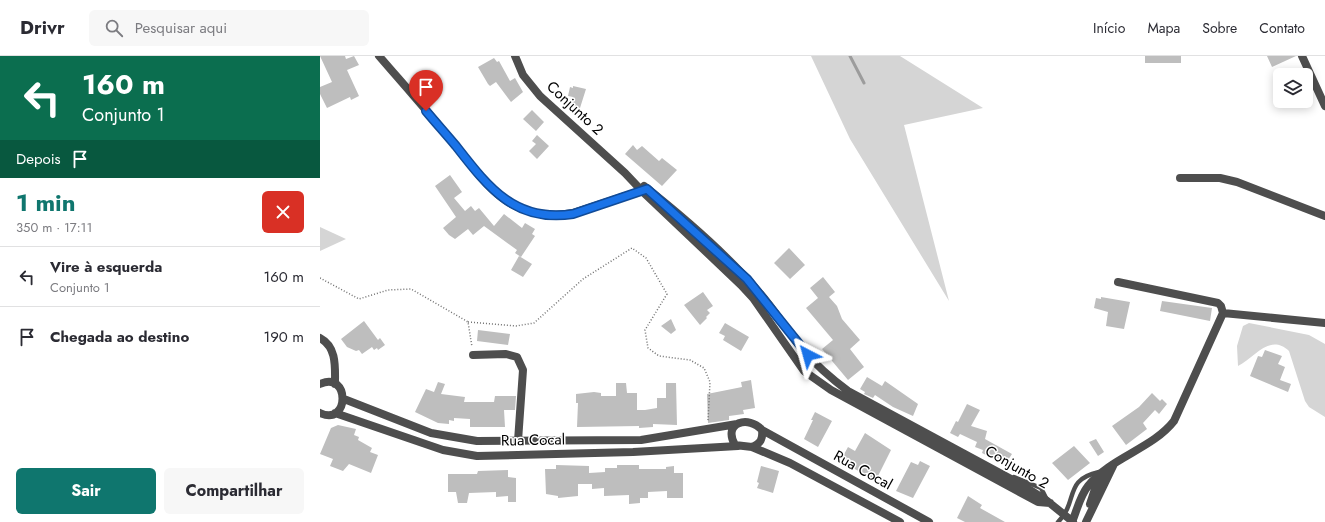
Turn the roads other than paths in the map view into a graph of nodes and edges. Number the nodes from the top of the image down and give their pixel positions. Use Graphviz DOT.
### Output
graph roads {
  1 [pos="379,56"];
  2 [pos="515,56"];
  3 [pos="1302,56"];
  4 [pos="1325,106"];
  5 [pos="1180,178"];
  6 [pos="644,190"];
  7 [pos="1325,216"];
  8 [pos="744,282"];
  9 [pos="1118,282"];
  10 [pos="1222,313"];
  11 [pos="1325,323"];
  12 [pos="320,338"];
  13 [pos="473,355"];
  14 [pos="320,384"];
  15 [pos="335,384"];
  16 [pos="846,394"];
  17 [pos="344,399"];
  18 [pos="335,413"];
  19 [pos="321,415"];
  20 [pos="737,424"];
  21 [pos="762,430"];
  22 [pos="518,441"];
  23 [pos="738,446"];
  24 [pos="752,447"];
  25 [pos="1113,467"];
  26 [pos="1103,471"];
  27 [pos="1065,515"];
  28 [pos="900,522"];
  29 [pos="929,522"];
  30 [pos="1058,522"];
  31 [pos="1072,522"];
  32 [pos="1086,522"];
  1 -- 6 [label="street"];
  2 -- 6 [label="street, Conjunto 2"];
  3 -- 4 [label="street"];
  5 -- 7 [label="street"];
  6 -- 8 [label="street, Conjunto 2"];
  8 -- 16 [label="street, Conjunto 2"];
  8 -- 16 [label="street, Conjunto 2"];
  9 -- 10 [label="street"];
  10 -- 11 [label="street"];
  10 -- 25 [label="street"];
  12 -- 15 [label="street"];
  13 -- 22 [label="street"];
  14 -- 15 [label="street"];
  15 -- 17 [label="street"];
  16 -- 27 [label="street, Conjunto 2"];
  17 -- 18 [label="street"];
  17 -- 22 [label="street, Rua Cocal"];
  18 -- 19 [label="street, Rua Cocal"];
  18 -- 23 [label="street, Rua Cocal"];
  20 -- 21 [label="street"];
  20 -- 22 [label="street, Rua Cocal"];
  20 -- 23 [label="street"];
  21 -- 24 [label="street"];
  21 -- 29 [label="street, Rua Cocal"];
  23 -- 24 [label="street"];
  24 -- 28 [label="street, Rua Cocal"];
  25 -- 26 [label="street"];
  25 -- 32 [label="street"];
  26 -- 27 [label="lane"];
  26 -- 31 [label="street"];
  27 -- 30 [label="lane"];
  27 -- 31 [label="street, Conjunto 2"];
}
